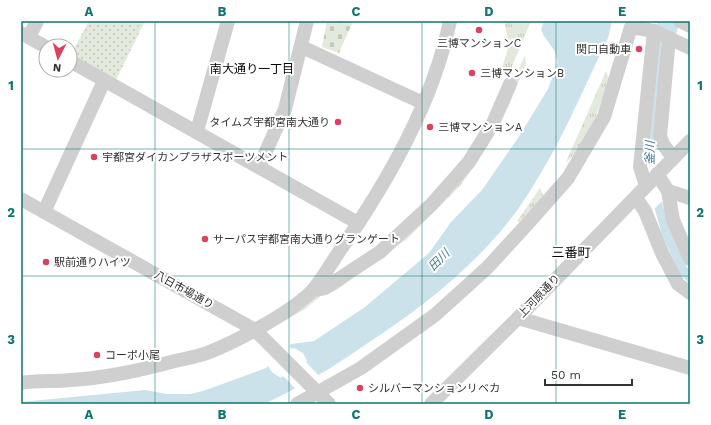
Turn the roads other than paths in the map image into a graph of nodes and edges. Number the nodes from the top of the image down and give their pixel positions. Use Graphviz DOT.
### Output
graph roads {
  1 [pos="37,21"];
  2 [pos="228,21"];
  3 [pos="307,21"];
  4 [pos="450,21"];
  5 [pos="680,21"];
  6 [pos="690,26"];
  7 [pos="654,31"];
  8 [pos="25,35"];
  9 [pos="670,39"];
  10 [pos="38,42"];
  11 [pos="302,47"];
  12 [pos="690,48"];
  13 [pos="78,66"];
  14 [pos="104,81"];
  15 [pos="510,84"];
  16 [pos="423,103"];
  17 [pos="197,132"];
  18 [pos="690,141"];
  19 [pos="673,158"];
  20 [pos="259,167"];
  21 [pos="657,174"];
  22 [pos="646,186"];
  23 [pos="668,191"];
  24 [pos="636,198"];
  25 [pos="690,198"];
  26 [pos="21,199"];
  27 [pos="44,212"];
  28 [pos="358,224"];
  29 [pos="690,259"];
  30 [pos="313,290"];
  31 [pos="690,293"];
  32 [pos="518,318"];
  33 [pos="257,331"];
  34 [pos="690,368"];
  35 [pos="21,373"];
  36 [pos="35,381"];
  37 [pos="21,383"];
  38 [pos="316,393"];
  39 [pos="297,404"];
  40 [pos="329,404"];
  41 [pos="431,404"];
  1 -- 8 [label="street"];
  2 -- 17 [label="street"];
  3 -- 11 [label="street"];
  4 -- 16 [label="street"];
  5 -- 6 [label="street"];
  7 -- 9 [label="street"];
  7 -- 22 [label="street"];
  7 -- 38 [label="street"];
  8 -- 10 [label="street"];
  9 -- 12 [label="street"];
  9 -- 19 [label="street"];
  11 -- 16 [label="street"];
  11 -- 20 [label="street"];
  13 -- 14 [label="street"];
  14 -- 17 [label="street"];
  14 -- 27 [label="street"];
  15 -- 30 [label="street"];
  16 -- 28 [label="street"];
  17 -- 20 [label="street"];
  18 -- 19 [label="street"];
  19 -- 21 [label="street"];
  20 -- 28 [label="street"];
  21 -- 22 [label="street, 上河原通り"];
  21 -- 23 [label="street"];
  22 -- 24 [label="street, 上河原通り"];
  23 -- 25 [label="street"];
  23 -- 29 [label="street"];
  24 -- 31 [label="street"];
  24 -- 32 [label="street, 上河原通り"];
  26 -- 27 [label="street, 八日市場通り"];
  27 -- 33 [label="street, 八日市場通り"];
  28 -- 30 [label="street"];
  30 -- 33 [label="street"];
  32 -- 34 [label="street"];
  32 -- 41 [label="street, 上河原通り"];
  33 -- 36 [label="street"];
  33 -- 38 [label="street, 八日市場通り"];
  35 -- 36 [label="street"];
  36 -- 37 [label="street"];
  38 -- 39 [label="street"];
  38 -- 40 [label="street, 八日市場通り"];
}
